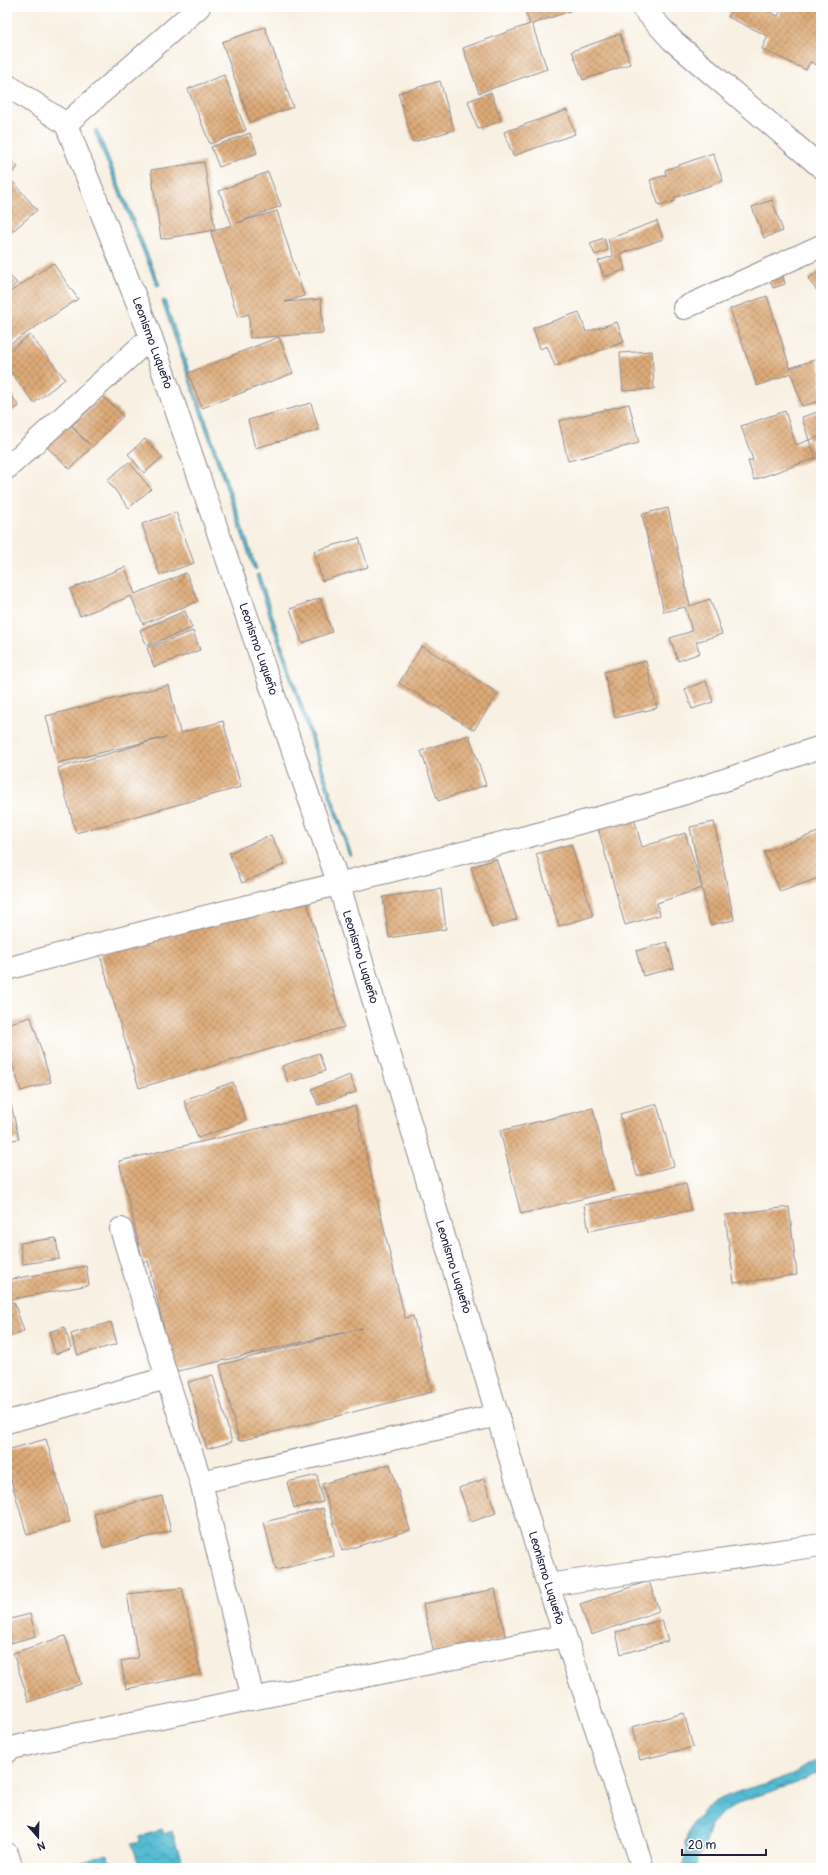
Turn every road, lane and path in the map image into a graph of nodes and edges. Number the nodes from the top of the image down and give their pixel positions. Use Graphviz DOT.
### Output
graph roads {
  1 [pos="642,7"];
  2 [pos="191,10"];
  3 [pos="7,85"];
  4 [pos="66,124"];
  5 [pos="821,167"];
  6 [pos="821,246"];
  7 [pos="684,308"];
  8 [pos="151,337"];
  9 [pos="7,468"];
  10 [pos="821,747"];
  11 [pos="339,885"];
  12 [pos="7,969"];
  13 [pos="121,1229"];
  14 [pos="167,1378"];
  15 [pos="498,1415"];
  16 [pos="7,1422"];
  17 [pos="201,1482"];
  18 [pos="821,1546"];
  19 [pos="548,1585"];
  20 [pos="564,1636"];
  21 [pos="253,1699"];
  22 [pos="7,1752"];
  23 [pos="7,1854"];
  24 [pos="12,1868"];
  25 [pos="643,1868"];
  1 -- 5 [label="street"];
  2 -- 4 [label="street"];
  3 -- 4 [label="street"];
  4 -- 8 [label="street, Leonismo Luqueño"];
  6 -- 7 [label="street"];
  8 -- 9 [label="street"];
  8 -- 11 [label="street, Leonismo Luqueño"];
  10 -- 11 [label="street"];
  11 -- 12 [label="street"];
  11 -- 15 [label="street, Leonismo Luqueño"];
  13 -- 14 [label="street"];
  14 -- 16 [label="street"];
  14 -- 17 [label="street"];
  15 -- 17 [label="street"];
  15 -- 19 [label="street, Leonismo Luqueño"];
  17 -- 21 [label="street"];
  18 -- 19 [label="street"];
  19 -- 20 [label="street, Leonismo Luqueño"];
  20 -- 21 [label="street"];
  20 -- 25 [label="street, Leonismo Luqueño"];
  21 -- 22 [label="street"];
  23 -- 24 [label="street"];
}
